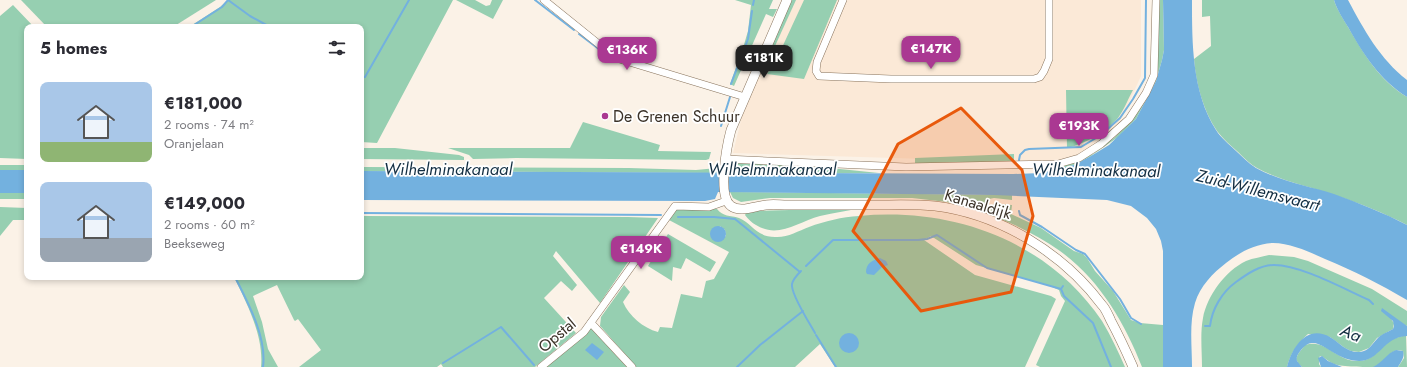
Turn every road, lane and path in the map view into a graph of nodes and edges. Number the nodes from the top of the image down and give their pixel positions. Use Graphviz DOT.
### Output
graph roads {
  1 [pos="544,0"];
  2 [pos="787,0"];
  3 [pos="843,0"];
  4 [pos="1049,0"];
  5 [pos="1156,0"];
  6 [pos="746,97"];
  7 [pos="725,159"];
  8 [pos="725,199"];
  9 [pos="591,323"];
  10 [pos="541,367"];
  11 [pos="632,367"];
  12 [pos="1132,367"];
  1 -- 6 [label="street"];
  2 -- 6 [label="main road"];
  3 -- 4 [label="street"];
  5 -- 7 [label="street"];
  6 -- 7 [label="main road"];
  7 -- 8 [label="main road"];
  8 -- 9 [label="street, Opstal"];
  8 -- 12 [label="main road, Kanaaldijk"];
  9 -- 10 [label="street, Opstal"];
  9 -- 11 [label="street"];
}
